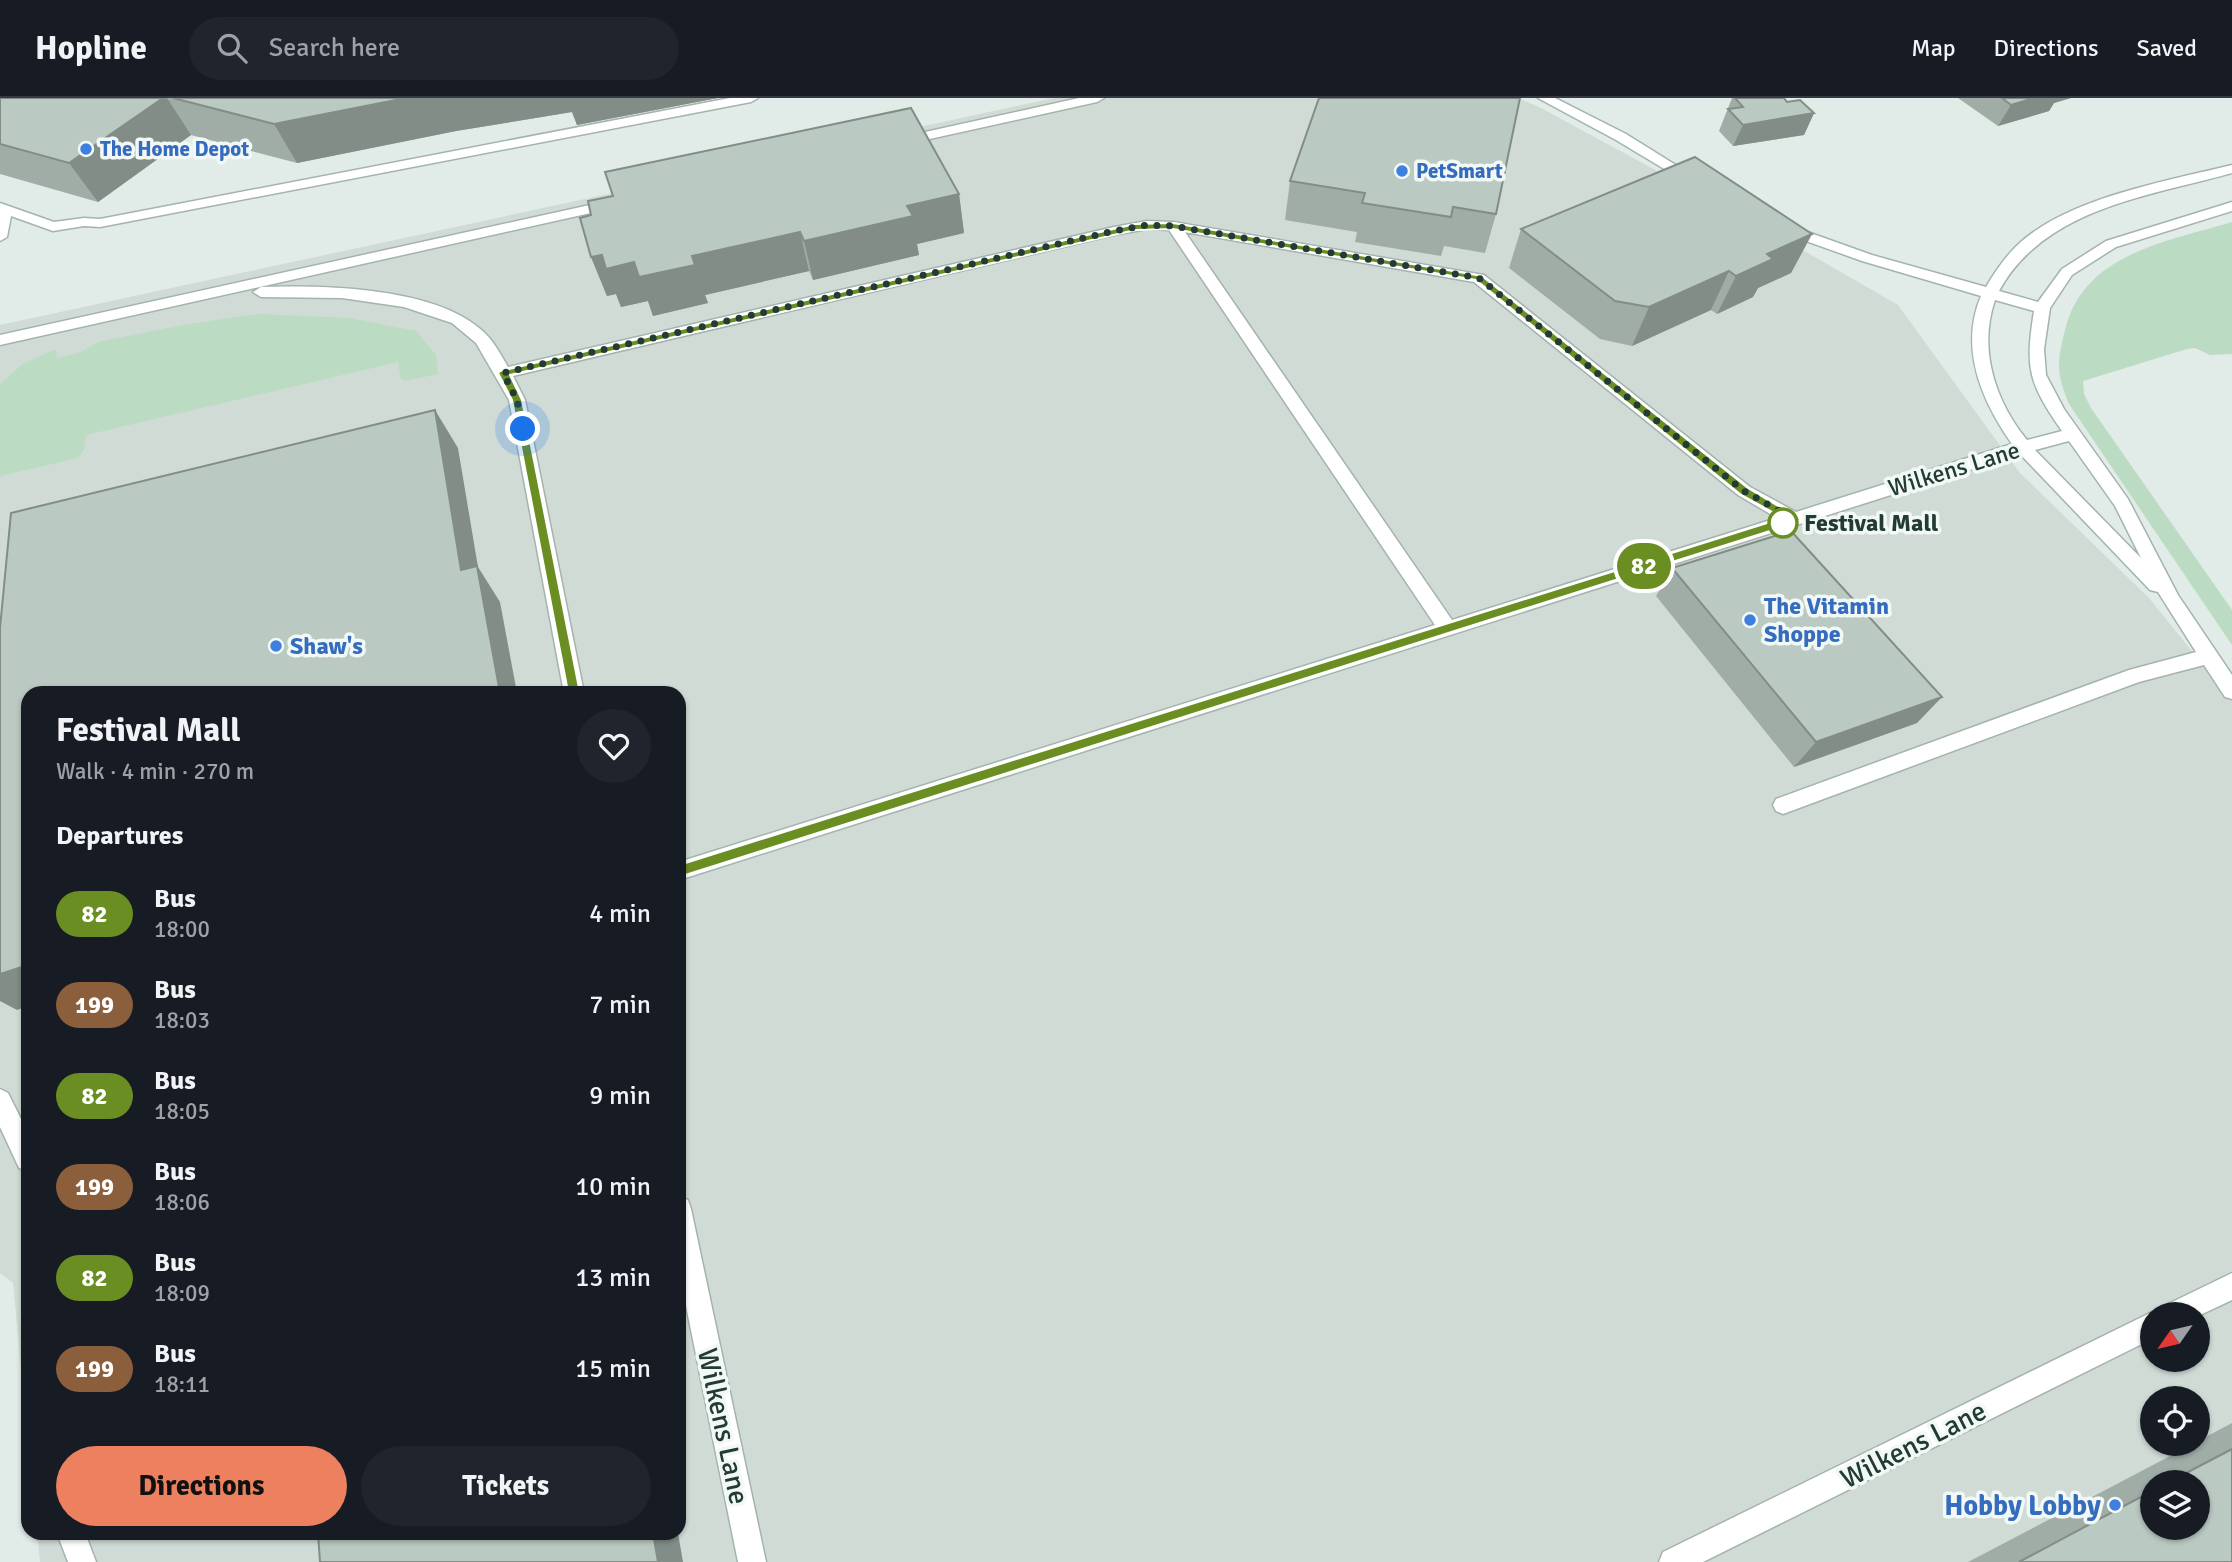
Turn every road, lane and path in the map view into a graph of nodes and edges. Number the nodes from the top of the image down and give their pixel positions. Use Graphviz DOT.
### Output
graph roads {
  1 [pos="751,98"];
  2 [pos="1097,98"];
  3 [pos="1545,98"];
  4 [pos="886,144"];
  5 [pos="2232,169"];
  6 [pos="1709,190"];
  7 [pos="629,201"];
  8 [pos="2232,206"];
  9 [pos="2,208"];
  10 [pos="1772,223"];
  11 [pos="1173,226"];
  12 [pos="0,237"];
  13 [pos="1989,294"];
  14 [pos="155,306"];
  15 [pos="2042,308"];
  16 [pos="0,340"];
  17 [pos="503,373"];
  18 [pos="2073,434"];
  19 [pos="2022,447"];
  20 [pos="1794,519"];
  21 [pos="2171,599"];
  22 [pos="1448,629"];
  23 [pos="2209,656"];
  24 [pos="573,686"];
  25 [pos="2232,691"];
  26 [pos="1783,805"];
  27 [pos="686,869"];
  28 [pos="0,1101"];
  29 [pos="21,1144"];
  30 [pos="686,1243"];
  31 [pos="2232,1286"];
  32 [pos="2199,1302"];
  33 [pos="2140,1331"];
  34 [pos="74,1540"];
  35 [pos="82,1562"];
  36 [pos="752,1562"];
  37 [pos="1673,1562"];
  1 -- 9 [label="lane"];
  2 -- 4 [label="lane"];
  3 -- 6 [label="lane"];
  5 -- 13 [label="lane"];
  7 -- 14 [label="lane"];
  8 -- 15 [label="lane"];
  9 -- 12 [label="lane"];
  10 -- 13 [label="lane"];
  11 -- 17 [label="lane"];
  11 -- 20 [label="lane"];
  11 -- 22 [label="lane"];
  13 -- 15 [label="lane"];
  13 -- 19 [label="lane"];
  14 -- 16 [label="lane"];
  14 -- 17 [label="lane"];
  15 -- 18 [label="lane"];
  17 -- 24 [label="lane"];
  18 -- 19 [label="lane, Wilkens Lane"];
  18 -- 21 [label="lane"];
  19 -- 20 [label="lane, Wilkens Lane"];
  19 -- 21 [label="lane"];
  20 -- 22 [label="lane, Wilkens Lane"];
  21 -- 23 [label="lane"];
  22 -- 27 [label="lane, Wilkens Lane"];
  23 -- 25 [label="lane"];
  23 -- 26 [label="lane"];
  28 -- 29 [label="lane"];
  30 -- 36 [label="lane, Wilkens Lane"];
  31 -- 32 [label="lane"];
  33 -- 37 [label="lane, Wilkens Lane"];
  34 -- 35 [label="lane"];
}
